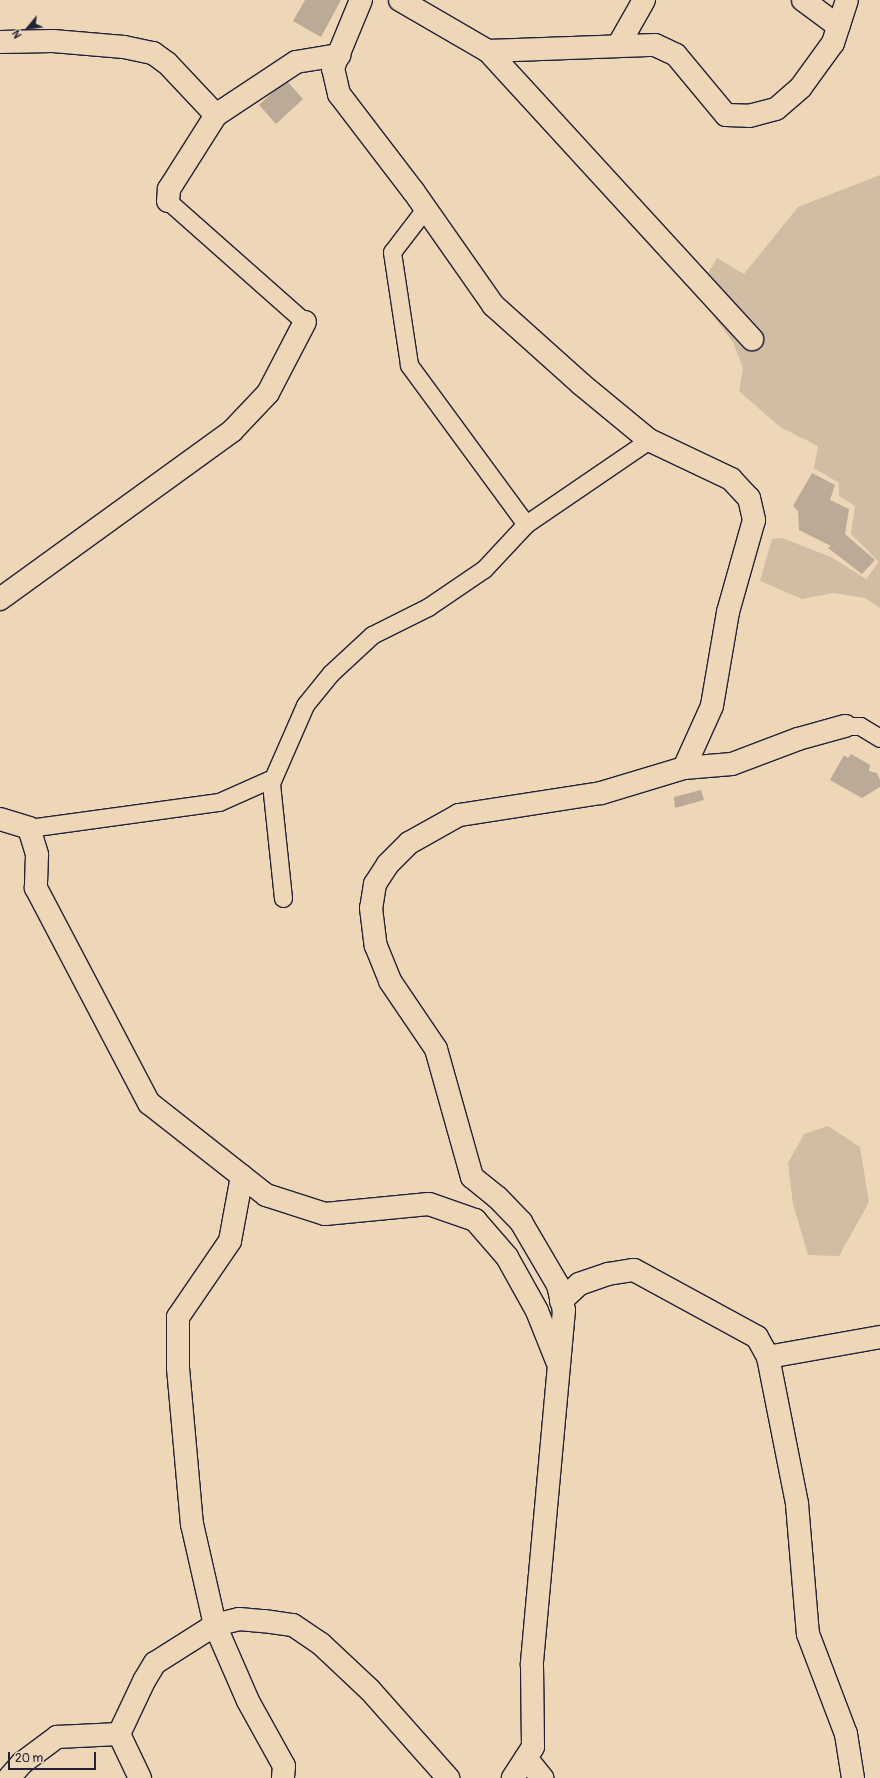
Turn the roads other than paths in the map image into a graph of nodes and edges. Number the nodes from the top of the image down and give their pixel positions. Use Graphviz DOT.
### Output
graph roads {
  1 [pos="361,0"];
  2 [pos="644,0"];
  3 [pos="803,0"];
  4 [pos="846,0"];
  5 [pos="404,1"];
  6 [pos="838,26"];
  7 [pos="0,42"];
  8 [pos="618,46"];
  9 [pos="488,51"];
  10 [pos="339,55"];
  11 [pos="216,115"];
  12 [pos="168,201"];
  13 [pos="426,209"];
  14 [pos="305,322"];
  15 [pos="752,339"];
  16 [pos="649,440"];
  17 [pos="526,524"];
  18 [pos="0,599"];
  19 [pos="845,726"];
  20 [pos="880,738"];
  21 [pos="684,768"];
  22 [pos="273,778"];
  23 [pos="0,819"];
  24 [pos="30,828"];
  25 [pos="283,898"];
  26 [pos="242,1176"];
  27 [pos="562,1301"];
  28 [pos="880,1337"];
  29 [pos="768,1357"];
  30 [pos="559,1366"];
  31 [pos="215,1625"];
  32 [pos="120,1734"];
  33 [pos="526,1758"];
  34 [pos="9,1778"];
  35 [pos="140,1778"];
  36 [pos="283,1778"];
  37 [pos="448,1778"];
  38 [pos="513,1778"];
  39 [pos="542,1778"];
  40 [pos="853,1778"];
  1 -- 10 [label="street"];
  2 -- 8 [label="street"];
  3 -- 6 [label="street"];
  4 -- 6 [label="street"];
  5 -- 9 [label="street"];
  6 -- 8 [label="street"];
  7 -- 11 [label="street"];
  8 -- 9 [label="street"];
  9 -- 15 [label="street"];
  10 -- 11 [label="street"];
  10 -- 13 [label="street"];
  11 -- 12 [label="street"];
  12 -- 14 [label="lane"];
  13 -- 16 [label="street"];
  13 -- 17 [label="lane"];
  14 -- 18 [label="street"];
  16 -- 17 [label="lane"];
  16 -- 21 [label="street"];
  17 -- 22 [label="lane"];
  19 -- 20 [label="lane"];
  19 -- 21 [label="street"];
  21 -- 27 [label="street"];
  22 -- 24 [label="lane"];
  22 -- 25 [label="lane"];
  23 -- 24 [label="street"];
  24 -- 26 [label="street"];
  26 -- 30 [label="street"];
  26 -- 31 [label="street"];
  27 -- 29 [label="street"];
  27 -- 30 [label="street"];
  28 -- 29 [label="street"];
  29 -- 40 [label="street"];
  30 -- 33 [label="street"];
  31 -- 32 [label="street"];
  31 -- 36 [label="street"];
  31 -- 37 [label="street"];
  32 -- 34 [label="street"];
  32 -- 35 [label="street"];
  33 -- 38 [label="street"];
  33 -- 39 [label="street"];
}
